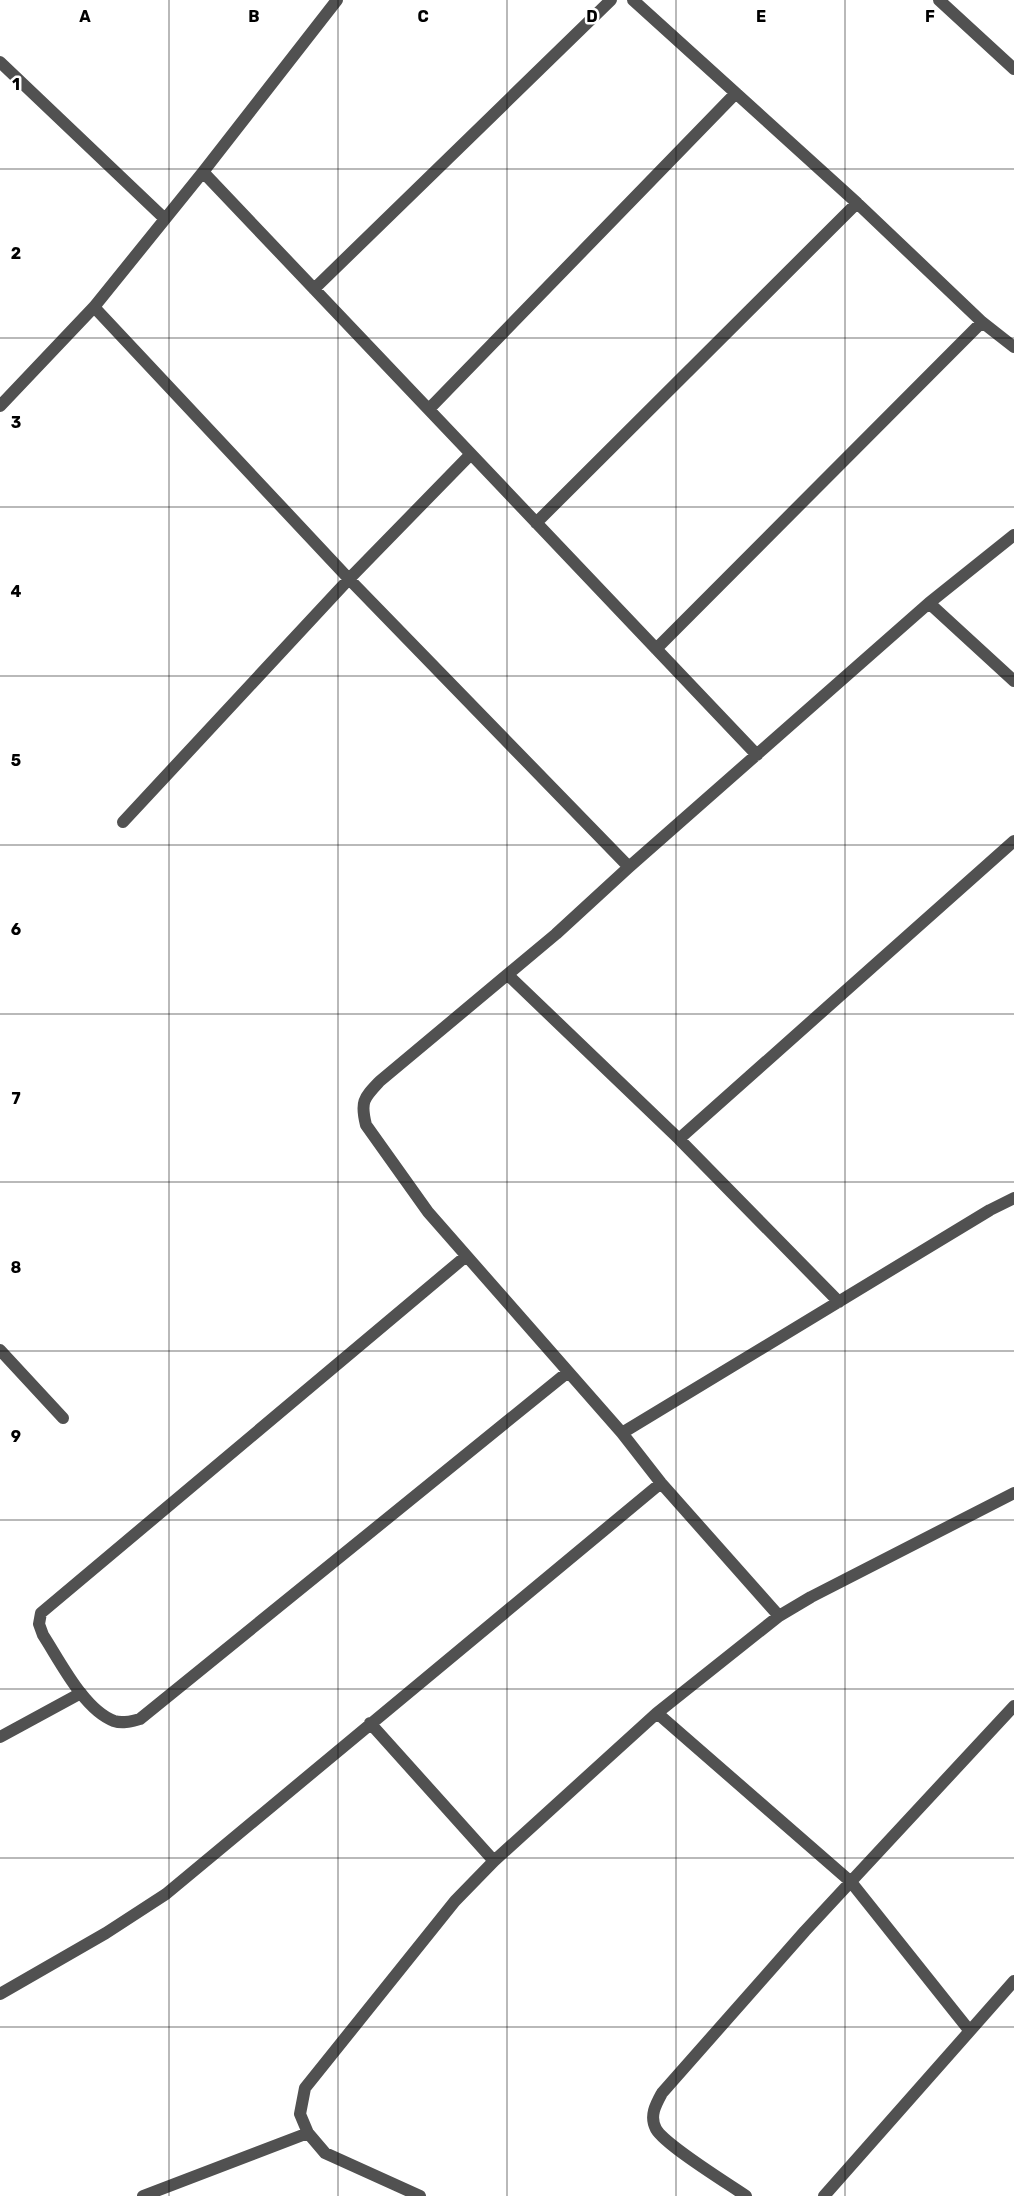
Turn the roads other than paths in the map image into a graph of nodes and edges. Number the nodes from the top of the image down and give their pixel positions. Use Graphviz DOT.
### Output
graph roads {
  1 [pos="337,0"];
  2 [pos="611,0"];
  3 [pos="633,0"];
  4 [pos="939,0"];
  5 [pos="0,62"];
  6 [pos="1014,69"];
  7 [pos="736,93"];
  8 [pos="203,172"];
  9 [pos="857,203"];
  10 [pos="165,219"];
  11 [pos="314,289"];
  12 [pos="94,306"];
  13 [pos="982,322"];
  14 [pos="1014,347"];
  15 [pos="0,406"];
  16 [pos="429,410"];
  17 [pos="472,454"];
  18 [pos="536,523"];
  19 [pos="1014,536"];
  20 [pos="349,578"];
  21 [pos="929,604"];
  22 [pos="656,649"];
  23 [pos="1014,681"];
  24 [pos="757,754"];
  25 [pos="123,822"];
  26 [pos="1014,842"];
  27 [pos="629,867"];
  28 [pos="508,975"];
  29 [pos="679,1139"];
  30 [pos="1014,1198"];
  31 [pos="465,1257"];
  32 [pos="839,1302"];
  33 [pos="0,1350"];
  34 [pos="568,1372"];
  35 [pos="62,1418"];
  36 [pos="622,1433"];
  37 [pos="661,1483"];
  38 [pos="1014,1493"];
  39 [pos="779,1616"];
  40 [pos="81,1693"];
  41 [pos="1014,1706"];
  42 [pos="657,1713"];
  43 [pos="370,1723"];
  44 [pos="0,1737"];
  45 [pos="494,1861"];
  46 [pos="850,1882"];
  47 [pos="1014,1981"];
  48 [pos="0,1994"];
  49 [pos="969,2030"];
  50 [pos="308,2133"];
  51 [pos="143,2196"];
  52 [pos="420,2196"];
  53 [pos="746,2196"];
  54 [pos="824,2196"];
  1 -- 8 [label="street"];
  2 -- 11 [label="street"];
  3 -- 7 [label="street"];
  4 -- 6 [label="street"];
  5 -- 10 [label="street"];
  7 -- 9 [label="street"];
  7 -- 16 [label="street"];
  8 -- 10 [label="street"];
  8 -- 11 [label="street"];
  9 -- 13 [label="street"];
  9 -- 18 [label="street"];
  10 -- 12 [label="street"];
  11 -- 16 [label="street"];
  12 -- 15 [label="street"];
  12 -- 20 [label="street"];
  13 -- 14 [label="street"];
  13 -- 22 [label="street"];
  16 -- 17 [label="street"];
  17 -- 18 [label="street"];
  17 -- 20 [label="street"];
  18 -- 22 [label="street"];
  19 -- 21 [label="street"];
  20 -- 25 [label="street"];
  20 -- 27 [label="street"];
  21 -- 23 [label="street"];
  21 -- 24 [label="street"];
  22 -- 24 [label="street"];
  24 -- 27 [label="street"];
  26 -- 29 [label="street"];
  27 -- 28 [label="street"];
  28 -- 29 [label="street"];
  28 -- 31 [label="street"];
  29 -- 32 [label="street"];
  30 -- 32 [label="street"];
  31 -- 34 [label="street"];
  31 -- 40 [label="street"];
  32 -- 36 [label="street"];
  33 -- 35 [label="street"];
  34 -- 36 [label="street"];
  34 -- 40 [label="street"];
  36 -- 37 [label="street"];
  37 -- 39 [label="street"];
  37 -- 43 [label="street"];
  38 -- 39 [label="street"];
  39 -- 42 [label="street"];
  40 -- 44 [label="street"];
  41 -- 46 [label="street"];
  42 -- 45 [label="street"];
  42 -- 46 [label="street"];
  43 -- 45 [label="street"];
  43 -- 48 [label="street"];
  45 -- 50 [label="street"];
  46 -- 49 [label="street"];
  46 -- 53 [label="street"];
  47 -- 49 [label="street"];
  49 -- 54 [label="street"];
  50 -- 51 [label="street"];
  50 -- 52 [label="street"];
}
